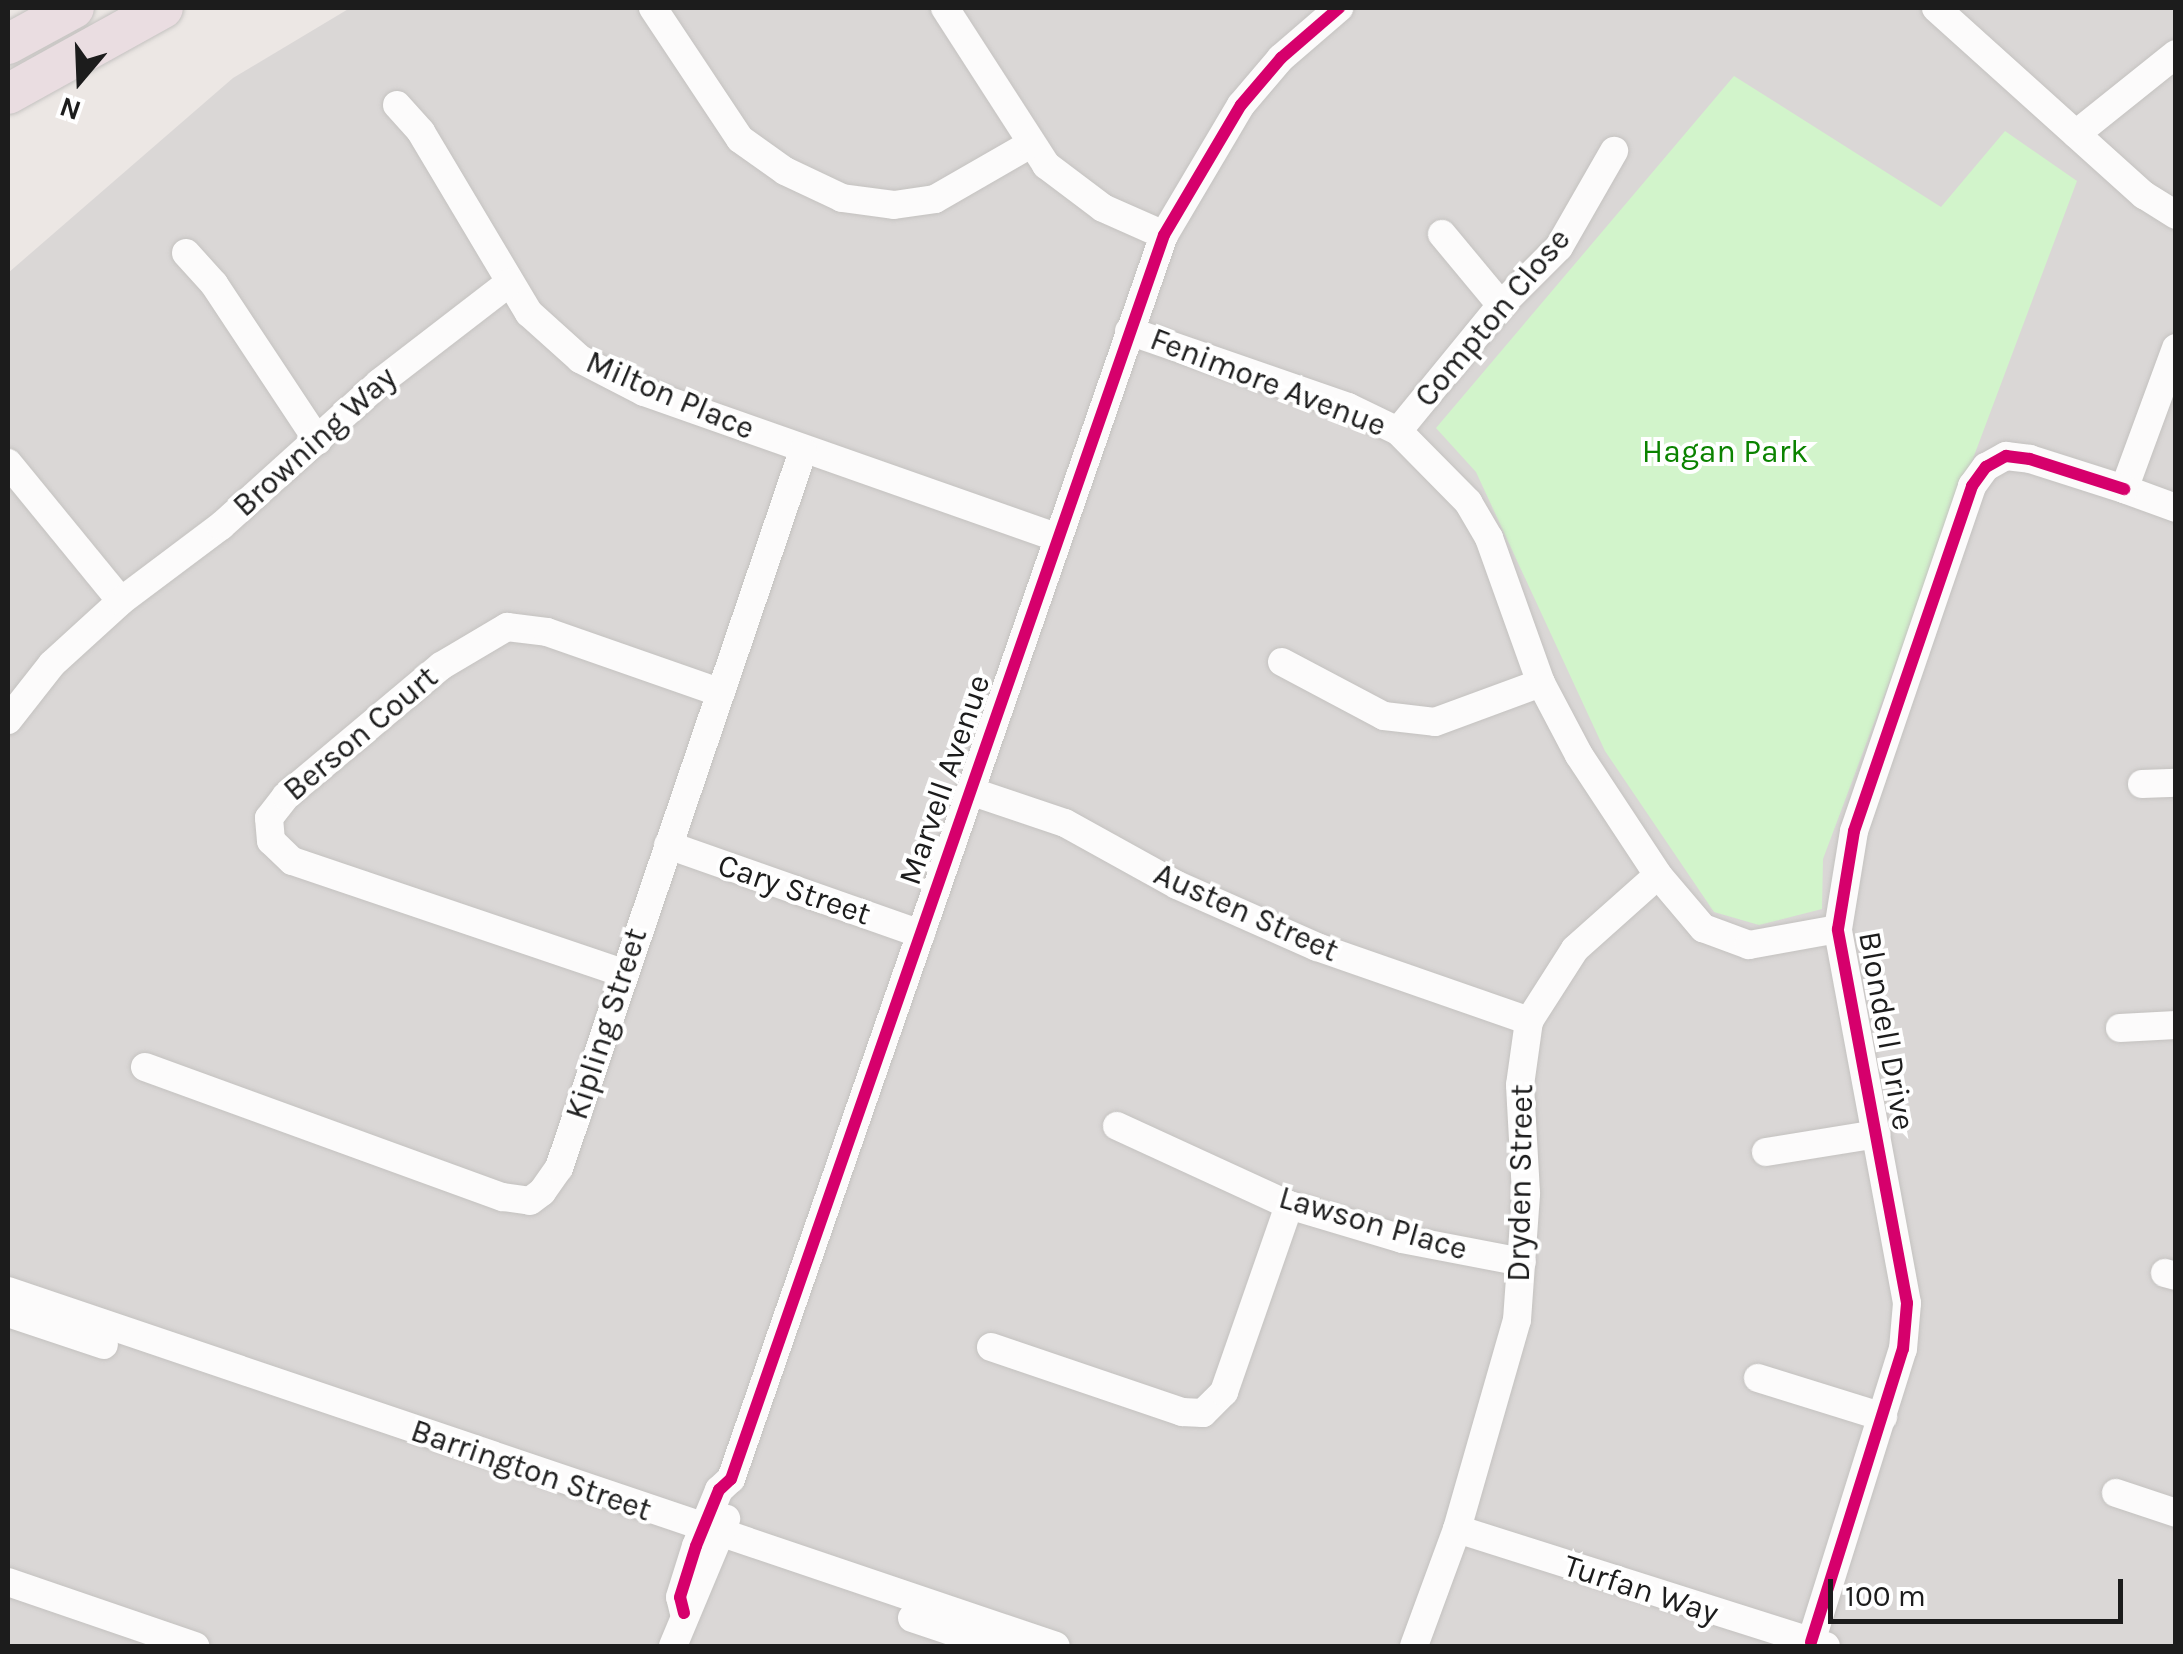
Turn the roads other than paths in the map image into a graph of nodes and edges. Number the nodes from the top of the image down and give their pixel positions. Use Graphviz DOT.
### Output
graph roads {
  1 [pos="74,8"];
  2 [pos="163,8"];
  3 [pos="653,8"];
  4 [pos="945,8"];
  5 [pos="1340,8"];
  6 [pos="1936,8"];
  7 [pos="8,44"];
  8 [pos="2176,54"];
  9 [pos="8,94"];
  10 [pos="396,106"];
  11 [pos="2076,134"];
  12 [pos="1029,145"];
  13 [pos="1614,151"];
  14 [pos="2176,215"];
  15 [pos="1442,234"];
  16 [pos="1164,235"];
  17 [pos="186,253"];
  18 [pos="509,283"];
  19 [pos="1500,304"];
  20 [pos="1129,331"];
  21 [pos="2176,348"];
  22 [pos="1398,431"];
  23 [pos="318,442"];
  24 [pos="803,451"];
  25 [pos="8,463"];
  26 [pos="2124,489"];
  27 [pos="2176,508"];
  28 [pos="1058,538"];
  29 [pos="121,601"];
  30 [pos="1282,662"];
  31 [pos="1542,683"];
  32 [pos="722,693"];
  33 [pos="8,720"];
  34 [pos="2142,784"];
  35 [pos="2176,784"];
  36 [pos="970,791"];
  37 [pos="668,846"];
  38 [pos="1658,876"];
  39 [pos="1838,929"];
  40 [pos="921,934"];
  41 [pos="623,973"];
  42 [pos="1529,1021"];
  43 [pos="2176,1026"];
  44 [pos="2120,1028"];
  45 [pos="145,1067"];
  46 [pos="1117,1126"];
  47 [pos="1878,1134"];
  48 [pos="1766,1152"];
  49 [pos="1290,1205"];
  50 [pos="1522,1262"];
  51 [pos="9,1301"];
  52 [pos="991,1347"];
  53 [pos="1758,1378"];
  54 [pos="1882,1417"];
  55 [pos="2116,1493"];
  56 [pos="2176,1513"];
  57 [pos="1457,1529"];
  58 [pos="708,1541"];
  59 [pos="8,1582"];
  60 [pos="145,1639"];
  61 [pos="1819,1644"];
  62 [pos="194,1646"];
  63 [pos="673,1646"];
  64 [pos="995,1646"];
  65 [pos="1056,1646"];
  66 [pos="1414,1646"];
  1 -- 7 [label="highway"];
  2 -- 9 [label="highway"];
  3 -- 12 [label="street"];
  4 -- 12 [label="street"];
  5 -- 16 [label="street, Marvell Avenue"];
  6 -- 11 [label="street"];
  8 -- 11 [label="street"];
  10 -- 18 [label="street, Milton Place"];
  11 -- 14 [label="street"];
  12 -- 16 [label="street"];
  13 -- 19 [label="street, Compton Close"];
  15 -- 19 [label="street"];
  16 -- 20 [label="street, Marvell Avenue"];
  17 -- 23 [label="street"];
  18 -- 23 [label="street, Browning Way"];
  18 -- 24 [label="street, Milton Place"];
  19 -- 22 [label="street, Compton Close"];
  20 -- 22 [label="street, Fenimore Avenue"];
  20 -- 28 [label="street, Marvell Avenue"];
  21 -- 26 [label="street"];
  22 -- 31 [label="street, Fenimore Avenue"];
  23 -- 29 [label="street, Browning Way"];
  24 -- 28 [label="street, Milton Place"];
  24 -- 32 [label="street, Kipling Street"];
  25 -- 29 [label="street"];
  26 -- 27 [label="street"];
  26 -- 39 [label="street, Blondell Drive"];
  28 -- 36 [label="street, Marvell Avenue"];
  29 -- 33 [label="street, Browning Way"];
  30 -- 31 [label="street"];
  31 -- 38 [label="street, Fenimore Avenue"];
  32 -- 37 [label="street, Kipling Street"];
  32 -- 41 [label="street, Berson Court"];
  34 -- 35 [label="street"];
  36 -- 40 [label="street, Marvell Avenue"];
  36 -- 42 [label="street, Austen Street"];
  37 -- 40 [label="street, Cary Street"];
  37 -- 41 [label="street, Kipling Street"];
  38 -- 39 [label="street, Fenimore Avenue"];
  38 -- 42 [label="street, Dryden Street"];
  39 -- 47 [label="street, Blondell Drive"];
  40 -- 58 [label="street, Marvell Avenue"];
  41 -- 45 [label="street, Kipling Street"];
  42 -- 50 [label="street, Dryden Street"];
  43 -- 44 [label="street"];
  46 -- 49 [label="street, Lawson Place"];
  47 -- 48 [label="street"];
  47 -- 54 [label="street, Blondell Drive"];
  49 -- 50 [label="street, Lawson Place"];
  49 -- 52 [label="street"];
  50 -- 57 [label="street, Dryden Street"];
  51 -- 58 [label="street, Barrington Street"];
  53 -- 54 [label="street"];
  54 -- 61 [label="street, Blondell Drive"];
  55 -- 56 [label="street"];
  57 -- 61 [label="street, Turfan Way"];
  57 -- 66 [label="street, Dryden Street"];
  58 -- 63 [label="street, Marvell Avenue"];
  58 -- 64 [label="street, Barrington Street"];
  58 -- 65 [label="street, Barrington Street"];
  59 -- 60 [label="street"];
  60 -- 62 [label="street"];
}
